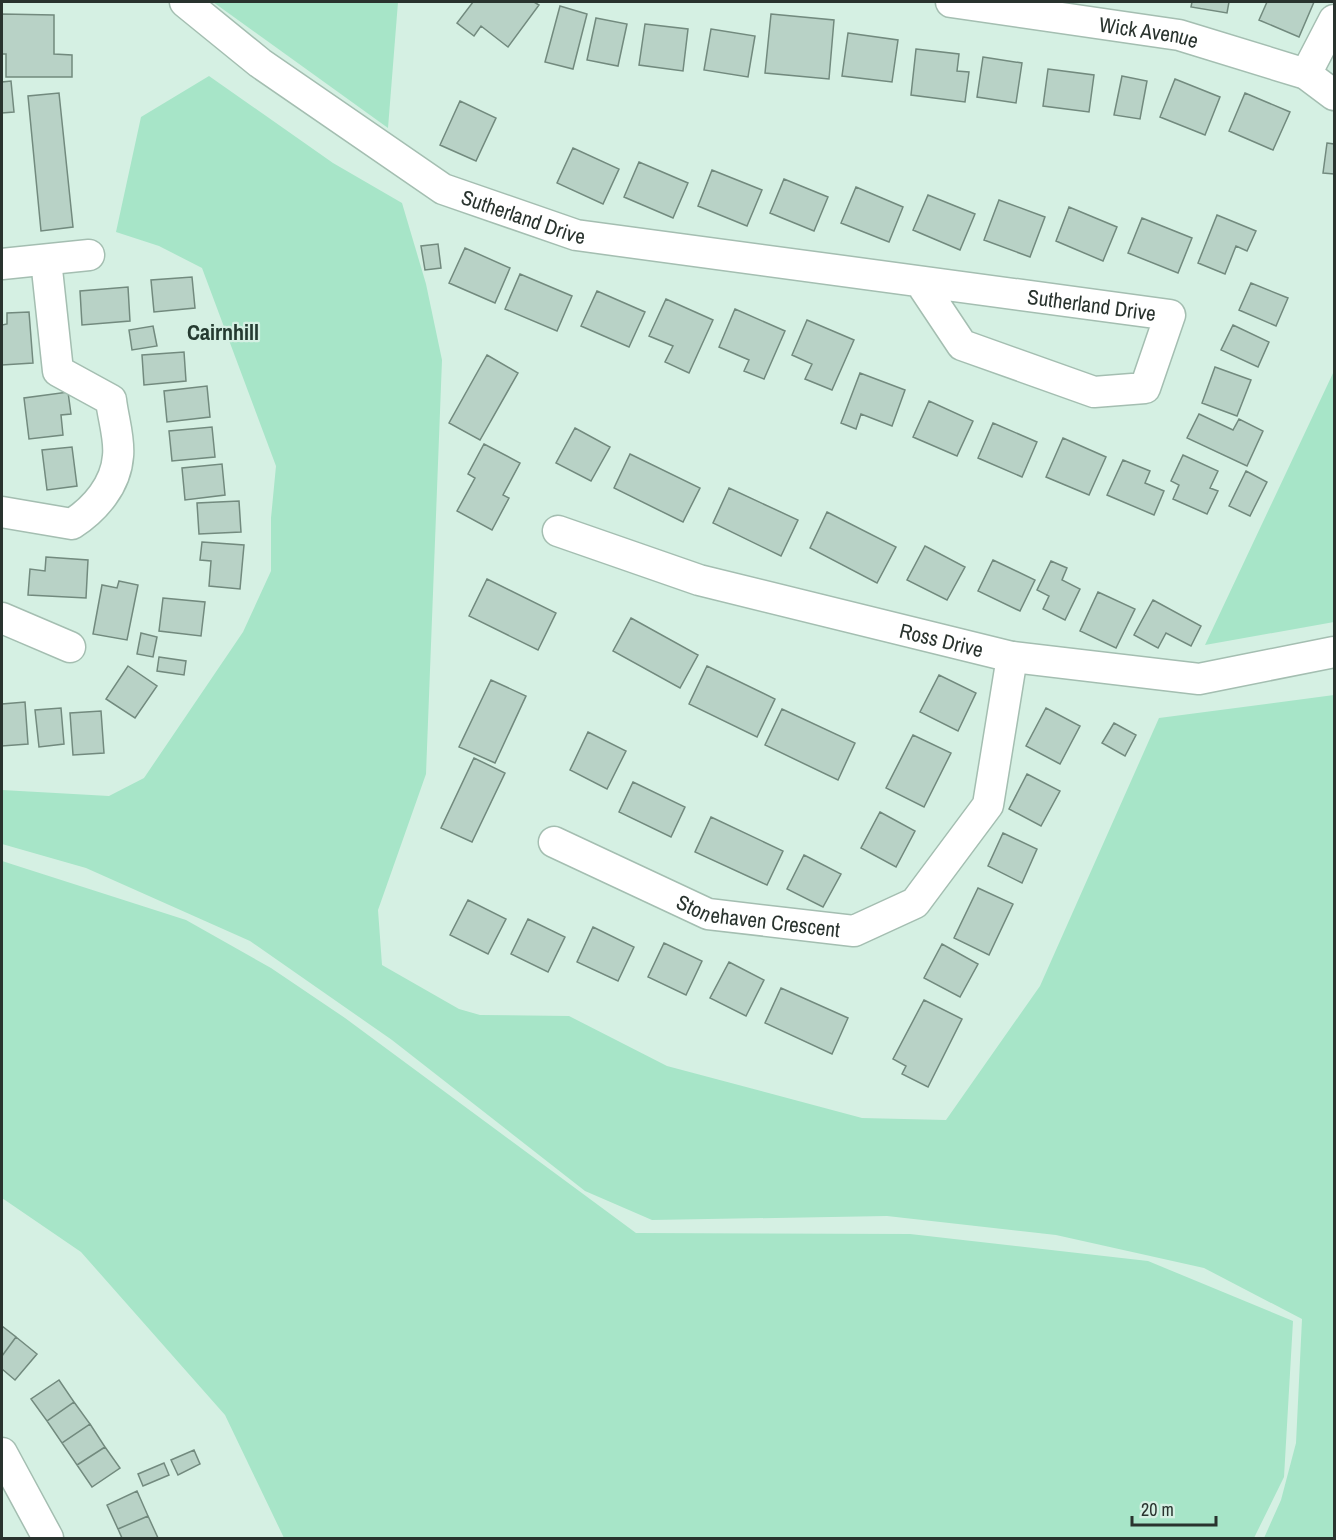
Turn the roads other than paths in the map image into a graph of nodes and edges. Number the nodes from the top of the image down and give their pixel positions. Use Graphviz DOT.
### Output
graph roads {
  1 [pos="185,2"];
  2 [pos="951,2"];
  3 [pos="1095,12"];
  4 [pos="1335,20"];
  5 [pos="1306,74"];
  6 [pos="1335,95"];
  7 [pos="89,255"];
  8 [pos="46,260"];
  9 [pos="2,264"];
  10 [pos="920,282"];
  11 [pos="2,512"];
  12 [pos="558,531"];
  13 [pos="2,618"];
  14 [pos="70,647"];
  15 [pos="1335,652"];
  16 [pos="1012,657"];
  17 [pos="554,842"];
  18 [pos="2,1453"];
  19 [pos="48,1539"];
  1 -- 10 [label="street, Sutherland Drive"];
  2 -- 3 [label="street, Wick Avenue"];
  3 -- 5 [label="street, Wick Avenue"];
  4 -- 5 [label="street"];
  5 -- 6 [label="street, Wick Avenue"];
  7 -- 8 [label="street"];
  8 -- 9 [label="street"];
  8 -- 11 [label="street"];
  10 -- 10 [label="street, Sutherland Drive"];
  12 -- 16 [label="street, Ross Drive"];
  13 -- 14 [label="street"];
  15 -- 16 [label="street, Ross Drive"];
  16 -- 17 [label="street, Stonehaven Crescent"];
  18 -- 19 [label="street"];
}
